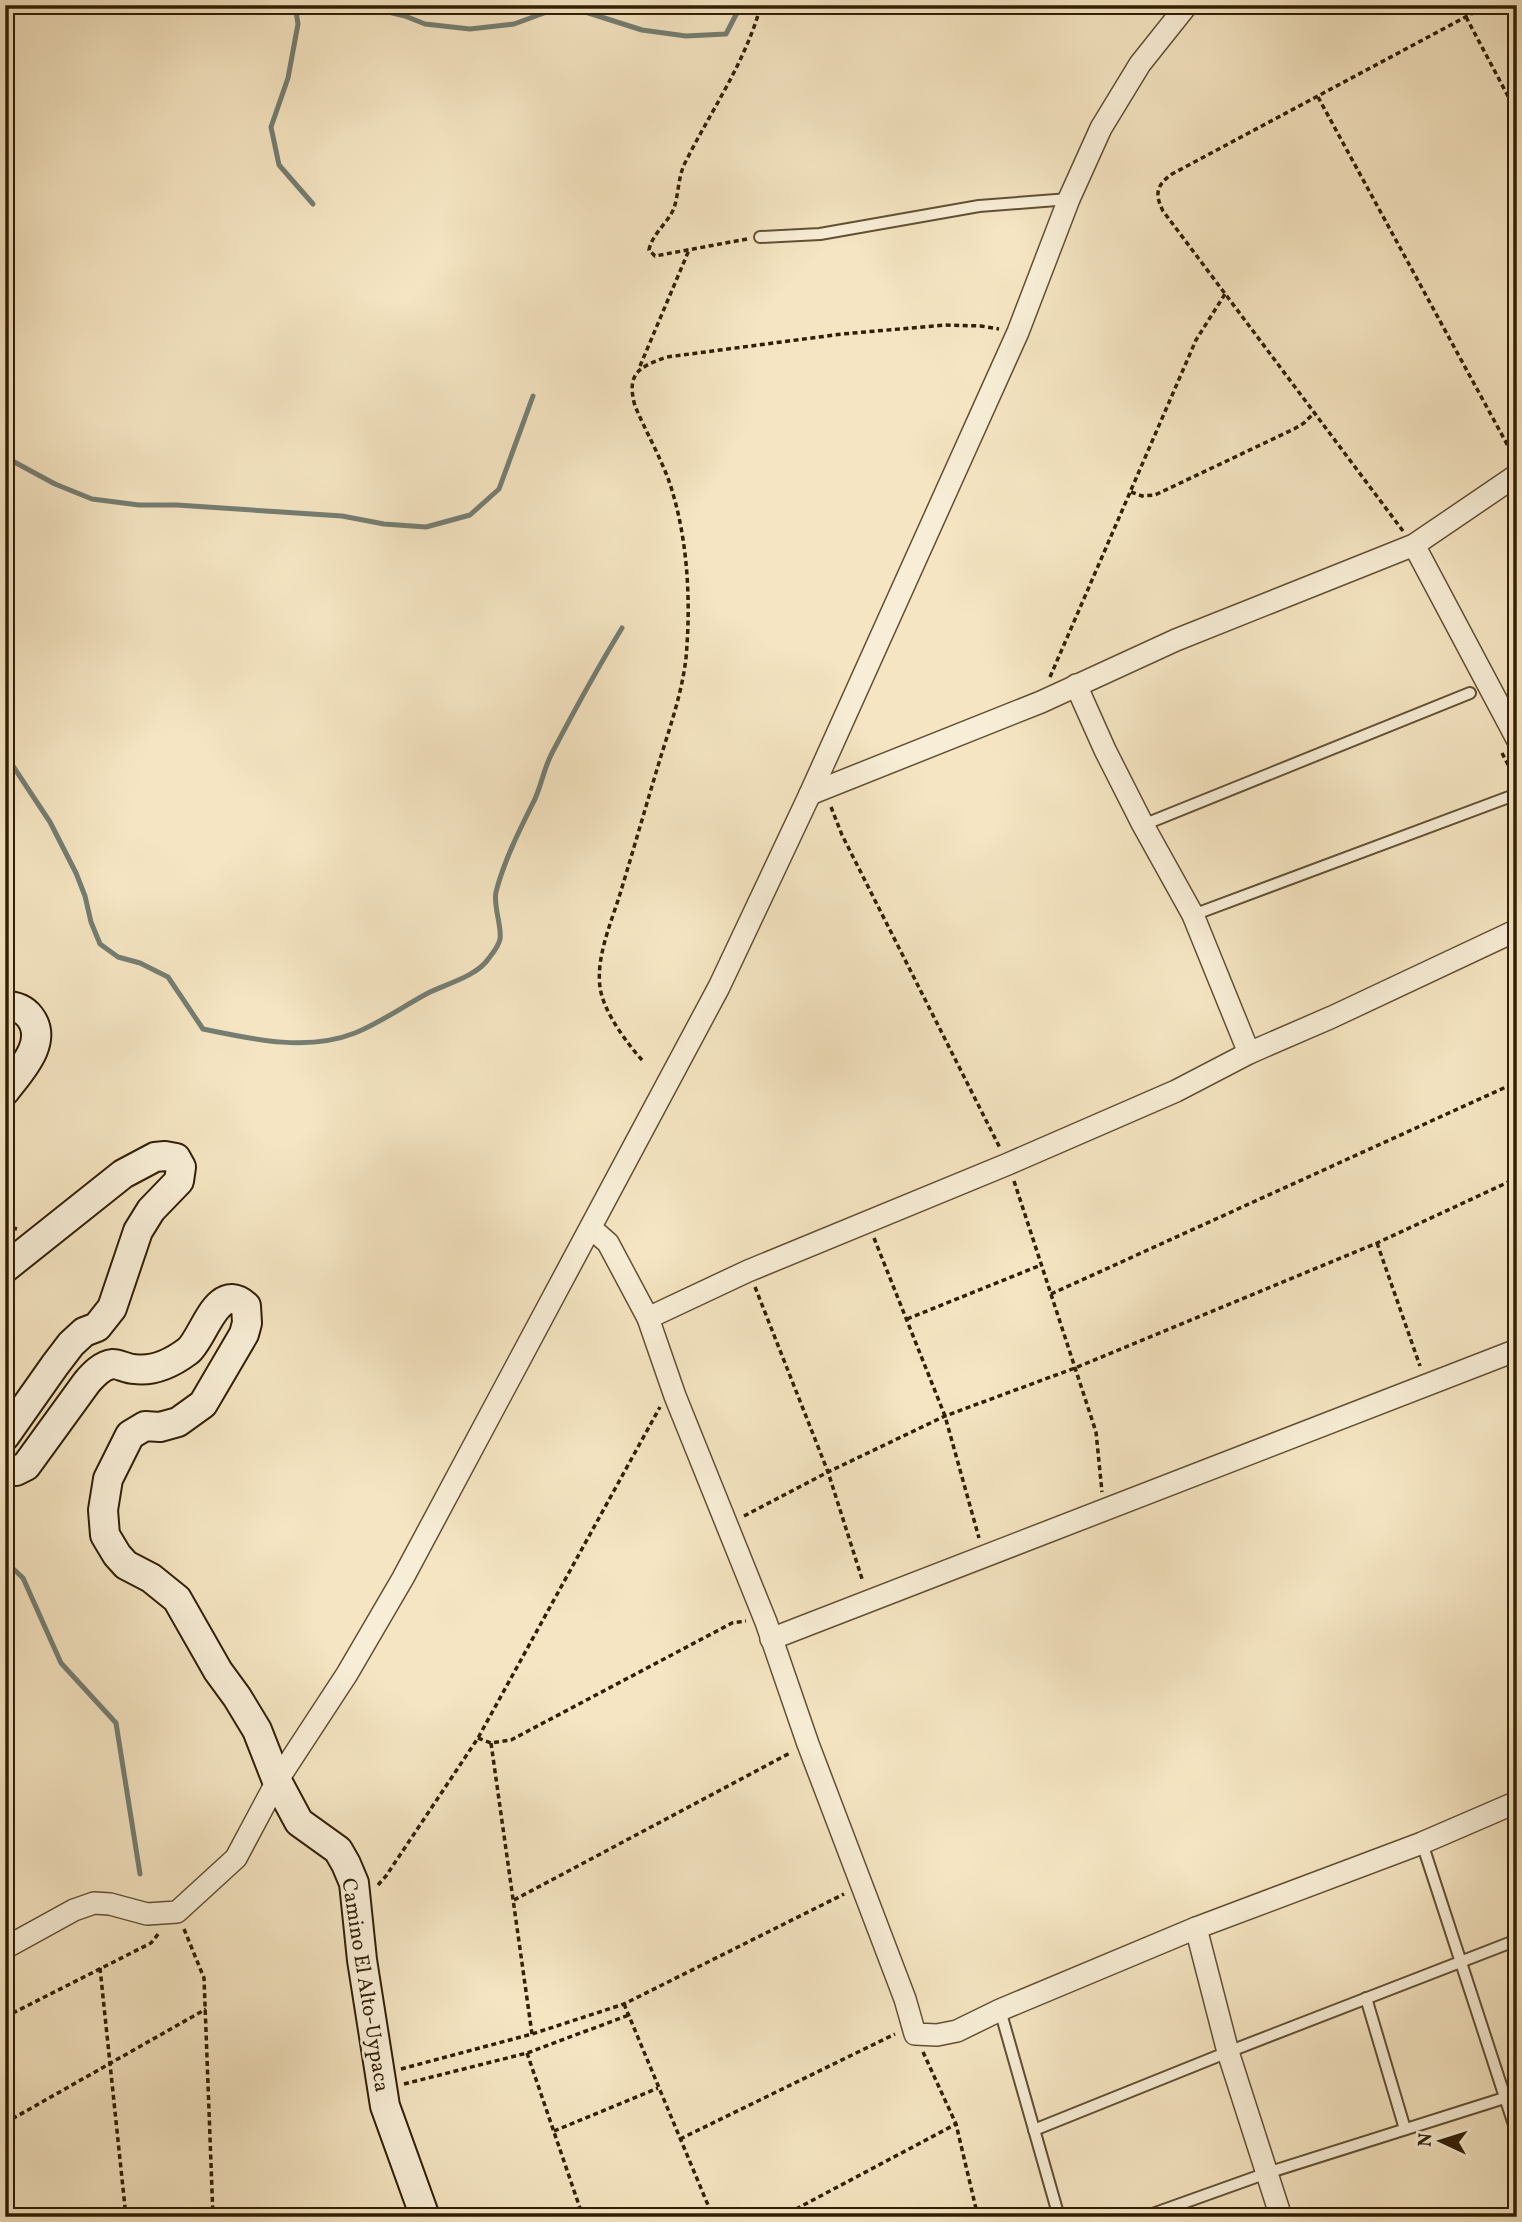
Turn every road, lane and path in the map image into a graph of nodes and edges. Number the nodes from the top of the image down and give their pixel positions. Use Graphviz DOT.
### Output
graph roads {
  1 [pos="761,5"];
  2 [pos="1187,5"];
  3 [pos="1488,5"];
  4 [pos="1466,16"];
  5 [pos="1318,97"];
  6 [pos="1517,113"];
  7 [pos="1069,199"];
  8 [pos="760,237"];
  9 [pos="689,250"];
  10 [pos="1225,295"];
  11 [pos="1018,332"];
  12 [pos="638,371"];
  13 [pos="1315,412"];
  14 [pos="1517,462"];
  15 [pos="1517,475"];
  16 [pos="1131,492"];
  17 [pos="1414,545"];
  18 [pos="1076,685"];
  19 [pos="1470,693"];
  20 [pos="1041,702"];
  21 [pos="1508,744"];
  22 [pos="1517,781"];
  23 [pos="817,792"];
  24 [pos="1517,794"];
  25 [pos="1143,825"];
  26 [pos="1193,915"];
  27 [pos="1517,930"];
  28 [pos="5,1006"];
  29 [pos="1249,1053"];
  30 [pos="642,1060"];
  31 [pos="1517,1082"];
  32 [pos="5,1091"];
  33 [pos="1009,1164"];
  34 [pos="1517,1178"];
  35 [pos="868,1222"];
  36 [pos="592,1228"];
  37 [pos="1377,1242"];
  38 [pos="1042,1265"];
  39 [pos="5,1268"];
  40 [pos="748,1270"];
  41 [pos="1051,1293"];
  42 [pos="648,1318"];
  43 [pos="907,1319"];
  44 [pos="1517,1350"];
  45 [pos="1075,1367"];
  46 [pos="1426,1385"];
  47 [pos="675,1396"];
  48 [pos="945,1416"];
  49 [pos="5,1436"];
  50 [pos="5,1468"];
  51 [pos="828,1472"];
  52 [pos="1104,1510"];
  53 [pos="727,1525"];
  54 [pos="984,1557"];
  55 [pos="868,1601"];
  56 [pos="768,1631"];
  57 [pos="478,1738"];
  58 [pos="491,1743"];
  59 [pos="808,1744"];
  60 [pos="277,1781"];
  61 [pos="1517,1802"];
  62 [pos="1422,1843"];
  63 [pos="861,1885"];
  64 [pos="356,1900"];
  65 [pos="514,1900"];
  66 [pos="177,1912"];
  67 [pos="1196,1928"];
  68 [pos="1517,1940"];
  69 [pos="5,1948"];
  70 [pos="1462,1961"];
  71 [pos="100,1968"];
  72 [pos="1366,1998"];
  73 [pos="624,2004"];
  74 [pos="206,2009"];
  75 [pos="1000,2010"];
  76 [pos="628,2015"];
  77 [pos="5,2017"];
  78 [pos="915,2034"];
  79 [pos="532,2035"];
  80 [pos="1228,2052"];
  81 [pos="527,2053"];
  82 [pos="110,2064"];
  83 [pos="380,2082"];
  84 [pos="659,2087"];
  85 [pos="1517,2094"];
  86 [pos="1505,2098"];
  87 [pos="5,2123"];
  88 [pos="956,2124"];
  89 [pos="1405,2129"];
  90 [pos="1034,2130"];
  91 [pos="554,2132"];
  92 [pos="1517,2134"];
  93 [pos="680,2138"];
  94 [pos="1267,2173"];
  95 [pos="126,2217"];
  96 [pos="213,2217"];
  97 [pos="425,2217"];
  98 [pos="583,2217"];
  99 [pos="713,2217"];
  100 [pos="781,2217"];
  101 [pos="978,2217"];
  102 [pos="1059,2217"];
  103 [pos="1144,2217"];
  104 [pos="1281,2217"];
  1 -- 9 [label="path"];
  2 -- 7 [label="street"];
  3 -- 4 [label="path"];
  4 -- 5 [label="path"];
  4 -- 6 [label="path"];
  5 -- 10 [label="path"];
  5 -- 14 [label="path"];
  7 -- 8 [label="lane"];
  7 -- 11 [label="street"];
  8 -- 9 [label="path"];
  9 -- 12 [label="path"];
  10 -- 13 [label="path"];
  10 -- 16 [label="path"];
  11 -- 12 [label="path"];
  11 -- 23 [label="street"];
  12 -- 30 [label="path"];
  13 -- 16 [label="path"];
  13 -- 17 [label="path"];
  15 -- 17 [label="street"];
  16 -- 20 [label="path"];
  17 -- 18 [label="street"];
  17 -- 21 [label="street"];
  18 -- 20 [label="street"];
  18 -- 25 [label="street"];
  19 -- 25 [label="lane"];
  20 -- 23 [label="street"];
  21 -- 22 [label="path"];
  23 -- 33 [label="path"];
  23 -- 36 [label="street"];
  24 -- 26 [label="lane"];
  25 -- 26 [label="street"];
  26 -- 29 [label="street"];
  27 -- 29 [label="street"];
  28 -- 32 [label="street"];
  29 -- 33 [label="street"];
  31 -- 41 [label="path"];
  33 -- 35 [label="street"];
  33 -- 38 [label="path"];
  34 -- 37 [label="path"];
  35 -- 40 [label="street"];
  35 -- 43 [label="path"];
  36 -- 42 [label="street"];
  36 -- 60 [label="street"];
  37 -- 45 [label="path"];
  37 -- 46 [label="path"];
  38 -- 41 [label="path"];
  38 -- 43 [label="path"];
  39 -- 49 [label="street"];
  40 -- 42 [label="street"];
  40 -- 51 [label="path"];
  41 -- 45 [label="path"];
  42 -- 47 [label="street"];
  43 -- 48 [label="path"];
  44 -- 46 [label="street"];
  45 -- 48 [label="path"];
  45 -- 52 [label="path"];
  46 -- 52 [label="street"];
  47 -- 53 [label="street"];
  47 -- 57 [label="path"];
  48 -- 51 [label="path"];
  48 -- 54 [label="path"];
  50 -- 60 [label="street, Camino El Alto-Uypaca"];
  51 -- 53 [label="path"];
  51 -- 55 [label="path"];
  52 -- 54 [label="street"];
  53 -- 56 [label="street"];
  54 -- 55 [label="street"];
  55 -- 56 [label="street"];
  56 -- 58 [label="path"];
  56 -- 59 [label="street"];
  57 -- 58 [label="path"];
  57 -- 64 [label="path"];
  58 -- 65 [label="path"];
  59 -- 63 [label="street"];
  59 -- 65 [label="path"];
  60 -- 64 [label="street, Camino El Alto-Uypaca"];
  60 -- 66 [label="street"];
  61 -- 62 [label="street"];
  62 -- 67 [label="street"];
  62 -- 70 [label="lane"];
  63 -- 73 [label="path"];
  63 -- 78 [label="street"];
  64 -- 83 [label="street, Camino El Alto-Uypaca"];
  65 -- 79 [label="path"];
  66 -- 69 [label="street"];
  66 -- 71 [label="path"];
  66 -- 74 [label="path"];
  67 -- 75 [label="street"];
  67 -- 80 [label="street"];
  68 -- 70 [label="lane"];
  70 -- 72 [label="lane"];
  70 -- 86 [label="lane"];
  71 -- 77 [label="path"];
  71 -- 82 [label="path"];
  72 -- 80 [label="lane"];
  72 -- 89 [label="lane"];
  73 -- 76 [label="path"];
  73 -- 79 [label="path"];
  74 -- 82 [label="path"];
  74 -- 96 [label="path"];
  75 -- 78 [label="street"];
  75 -- 90 [label="lane"];
  76 -- 81 [label="path"];
  76 -- 84 [label="path"];
  78 -- 88 [label="path"];
  78 -- 93 [label="path"];
  79 -- 83 [label="path"];
  80 -- 90 [label="lane"];
  80 -- 94 [label="street"];
  81 -- 83 [label="path"];
  81 -- 91 [label="path"];
  82 -- 87 [label="path"];
  82 -- 95 [label="path"];
  83 -- 97 [label="street, Camino El Alto-Uypaca"];
  84 -- 91 [label="path"];
  84 -- 93 [label="path"];
  85 -- 86 [label="lane"];
  86 -- 89 [label="lane"];
  86 -- 92 [label="lane"];
  88 -- 100 [label="path"];
  88 -- 101 [label="path"];
  89 -- 94 [label="lane"];
  90 -- 102 [label="lane"];
  91 -- 98 [label="path"];
  93 -- 99 [label="path"];
  94 -- 103 [label="lane"];
  94 -- 104 [label="street"];
}
